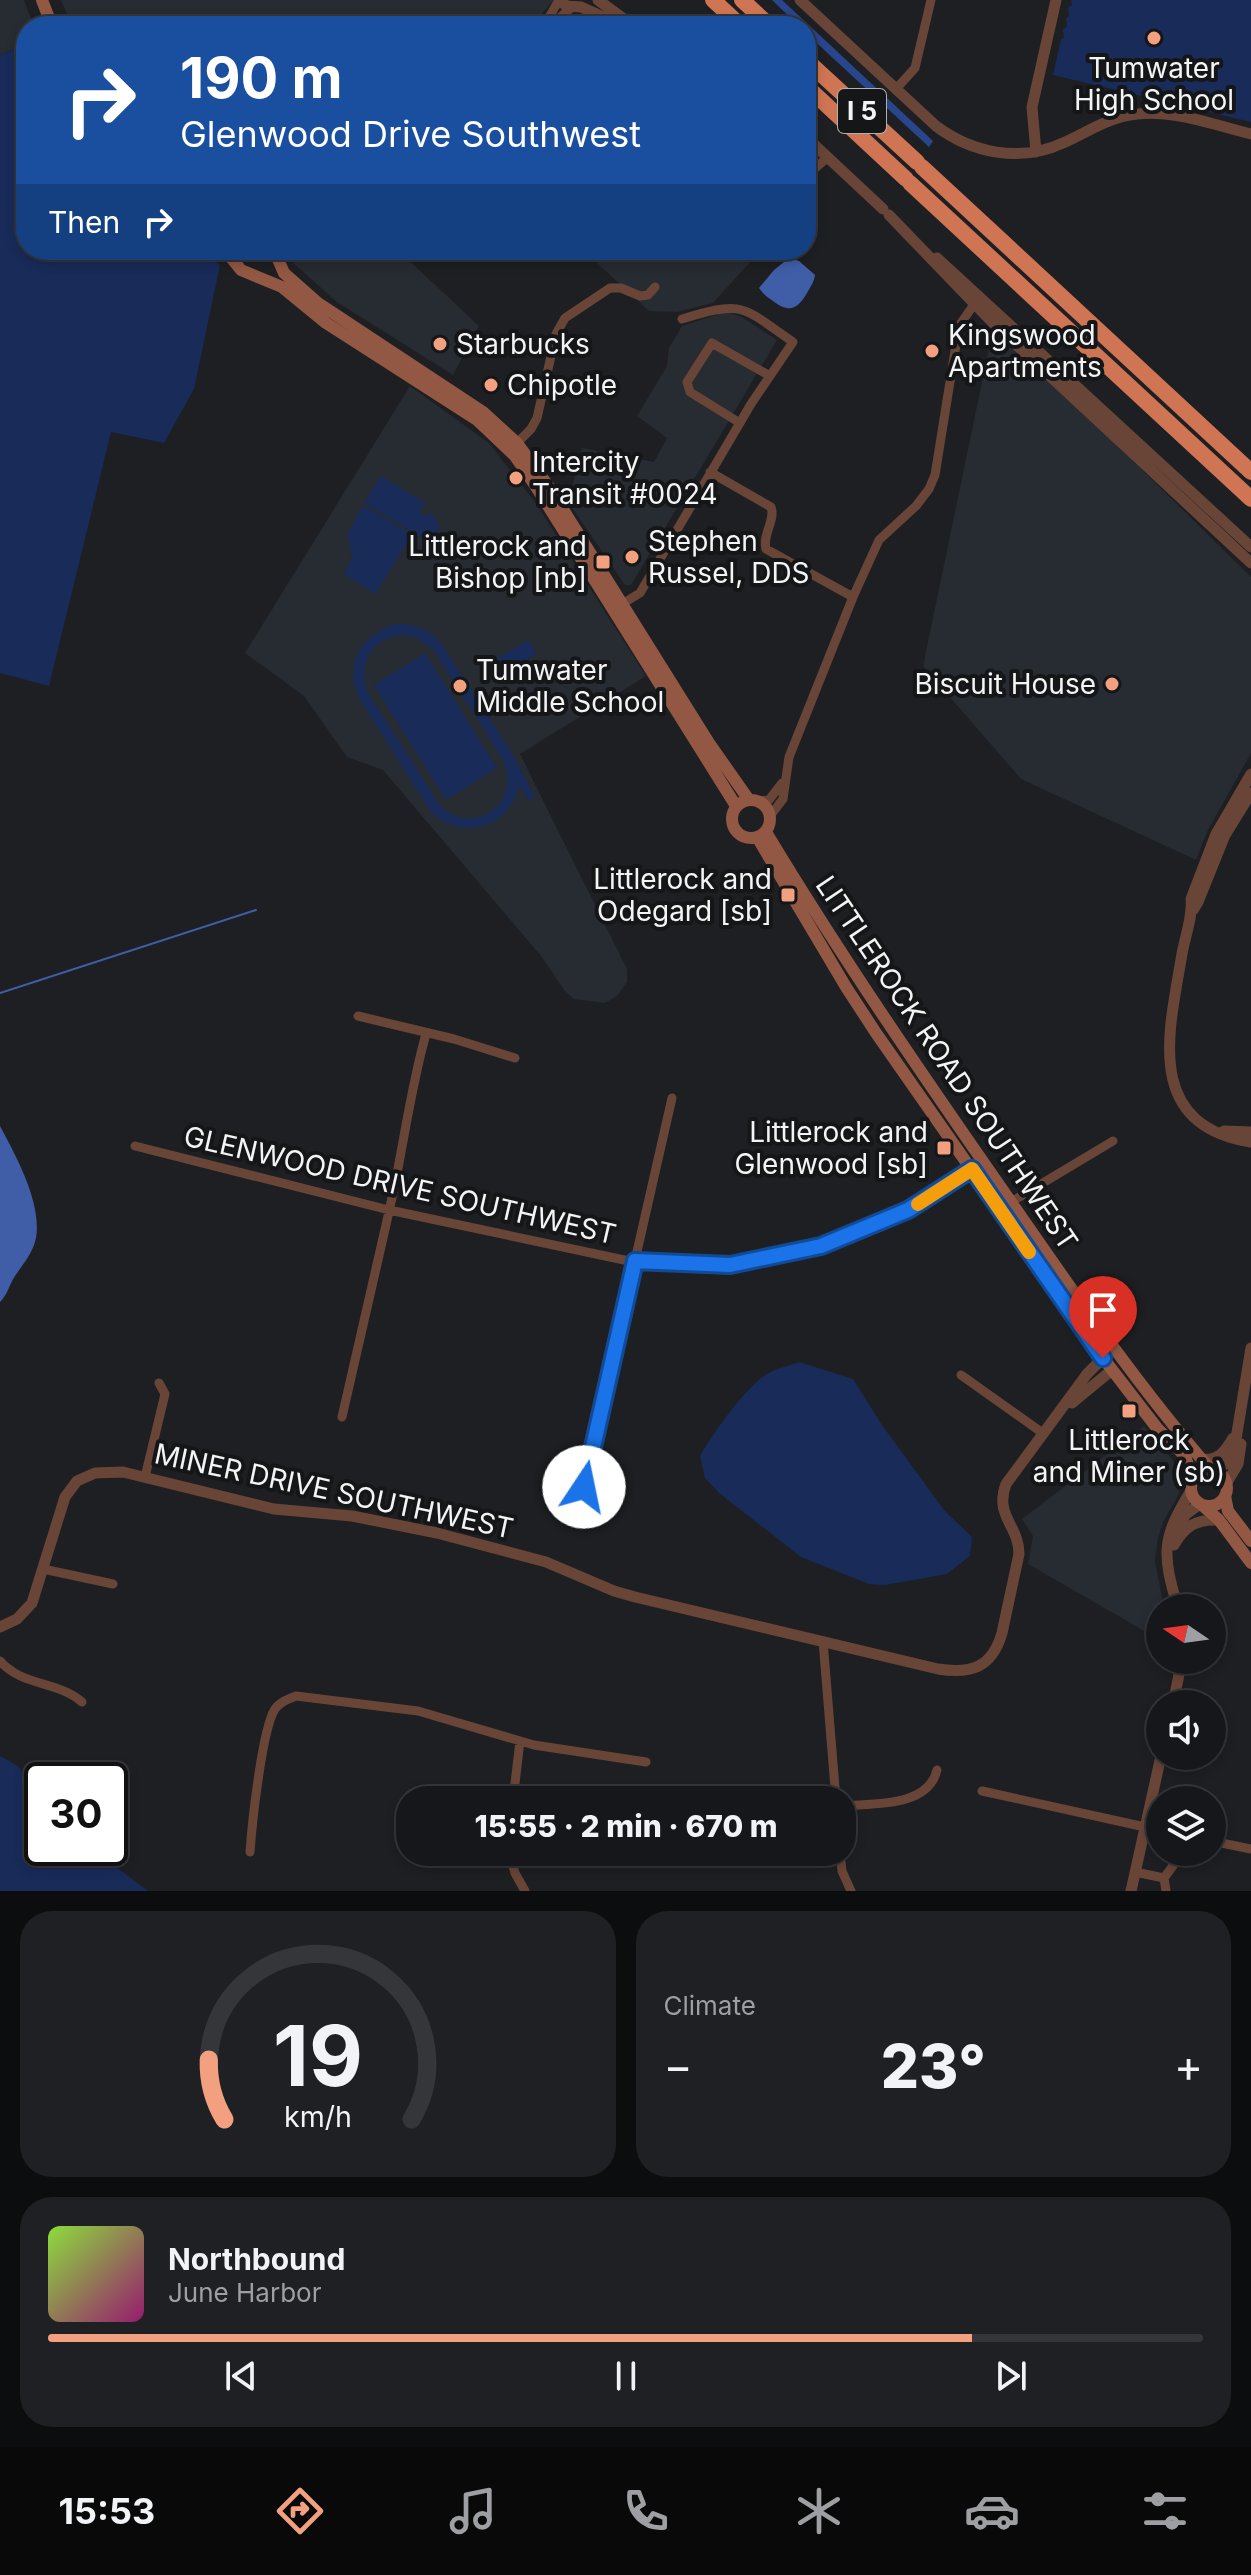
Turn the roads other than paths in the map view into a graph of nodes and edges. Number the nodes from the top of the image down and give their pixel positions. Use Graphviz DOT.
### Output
graph roads {
  1 [pos="598,0"];
  2 [pos="713,0"];
  3 [pos="742,0"];
  4 [pos="800,0"];
  5 [pos="931,0"];
  6 [pos="1056,0"];
  7 [pos="572,3"];
  8 [pos="556,16"];
  9 [pos="599,16"];
  10 [pos="620,16"];
  11 [pos="730,16"];
  12 [pos="759,16"];
  13 [pos="816,69"];
  14 [pos="896,89"];
  15 [pos="816,95"];
  16 [pos="1251,134"];
  17 [pos="816,146"];
  18 [pos="1036,152"];
  19 [pos="828,157"];
  20 [pos="816,167"];
  21 [pos="883,209"];
  22 [pos="236,260"];
  23 [pos="272,260"];
  24 [pos="277,260"];
  25 [pos="247,272"];
  26 [pos="655,287"];
  27 [pos="977,301"];
  28 [pos="682,319"];
  29 [pos="770,376"];
  30 [pos="1192,417"];
  31 [pos="740,423"];
  32 [pos="517,443"];
  33 [pos="1251,462"];
  34 [pos="710,472"];
  35 [pos="1251,472"];
  36 [pos="1251,499"];
  37 [pos="1251,547"];
  38 [pos="1251,563"];
  39 [pos="853,597"];
  40 [pos="622,604"];
  41 [pos="1251,774"];
  42 [pos="784,781"];
  43 [pos="1251,793"];
  44 [pos="753,800"];
  45 [pos="736,806"];
  46 [pos="770,816"];
  47 [pos="761,834"];
  48 [pos="1192,910"];
  49 [pos="358,1016"];
  50 [pos="426,1034"];
  51 [pos="515,1058"];
  52 [pos="672,1098"];
  53 [pos="1217,1131"];
  54 [pos="1251,1132"];
  55 [pos="1113,1141"];
  56 [pos="1251,1142"];
  57 [pos="135,1146"];
  58 [pos="972,1169"];
  59 [pos="1011,1202"];
  60 [pos="389,1210"];
  61 [pos="635,1261"];
  62 [pos="1251,1348"];
  63 [pos="1103,1358"];
  64 [pos="1112,1370"];
  65 [pos="961,1375"];
  66 [pos="159,1383"];
  67 [pos="1060,1414"];
  68 [pos="342,1417"];
  69 [pos="1239,1427"];
  70 [pos="1044,1434"];
  71 [pos="1201,1459"];
  72 [pos="1213,1471"];
  73 [pos="145,1477"];
  74 [pos="1192,1485"];
  75 [pos="1226,1490"];
  76 [pos="614,1495"];
  77 [pos="1201,1505"];
  78 [pos="1219,1520"];
  79 [pos="1251,1541"];
  80 [pos="1174,1545"];
  81 [pos="1251,1563"];
  82 [pos="43,1569"];
  83 [pos="1168,1575"];
  84 [pos="113,1584"];
  85 [pos="1174,1594"];
  86 [pos="0,1627"];
  87 [pos="823,1641"];
  88 [pos="0,1661"];
  89 [pos="82,1702"];
  90 [pos="520,1741"];
  91 [pos="646,1762"];
  92 [pos="937,1770"];
  93 [pos="1158,1770"];
  94 [pos="515,1786"];
  95 [pos="835,1786"];
  96 [pos="982,1791"];
  97 [pos="856,1805"];
  98 [pos="1145,1827"];
  99 [pos="1226,1844"];
  100 [pos="1251,1849"];
  101 [pos="250,1852"];
  102 [pos="513,1866"];
  103 [pos="841,1866"];
  104 [pos="1173,1866"];
  105 [pos="1135,1872"];
  106 [pos="1164,1878"];
  107 [pos="525,1891"];
  108 [pos="851,1891"];
  109 [pos="1131,1891"];
  110 [pos="1166,1891"];
  1 -- 10 [label="street"];
  2 -- 11 [label="highway"];
  3 -- 12 [label="highway"];
  4 -- 14 [label="street"];
  5 -- 14 [label="street"];
  6 -- 18 [label="street"];
  7 -- 8 [label="street"];
  7 -- 9 [label="street"];
  13 -- 30 [label="highway, I 5"];
  14 -- 18 [label="street"];
  15 -- 36 [label="highway, I 5"];
  16 -- 18 [label="street"];
  17 -- 19 [label="street"];
  19 -- 20 [label="street"];
  19 -- 21 [label="street"];
  22 -- 25 [label="main road, LITTLEROCK ROAD SOUTHWEST"];
  23 -- 25 [label="main road"];
  24 -- 32 [label="main road"];
  25 -- 45 [label="main road, LITTLEROCK ROAD SOUTHWEST"];
  26 -- 32 [label="street"];
  27 -- 27 [label="street"];
  27 -- 37 [label="street"];
  27 -- 38 [label="street"];
  27 -- 39 [label="street"];
  28 -- 29 [label="street"];
  29 -- 31 [label="street"];
  29 -- 31 [label="street"];
  30 -- 33 [label="highway"];
  30 -- 35 [label="highway, I 5"];
  31 -- 34 [label="street"];
  32 -- 40 [label="main road"];
  34 -- 39 [label="street"];
  34 -- 40 [label="street"];
  39 -- 42 [label="street"];
  40 -- 44 [label="main road"];
  41 -- 48 [label="street"];
  42 -- 44 [label="street"];
  42 -- 46 [label="street"];
  43 -- 48 [label="street"];
  44 -- 45 [label="main road"];
  44 -- 46 [label="main road"];
  45 -- 47 [label="main road, LITTLEROCK ROAD SOUTHWEST"];
  46 -- 47 [label="main road"];
  47 -- 58 [label="main road, LITTLEROCK ROAD SOUTHWEST"];
  47 -- 59 [label="main road, LITTLEROCK ROAD SOUTHWEST"];
  48 -- 53 [label="street"];
  49 -- 50 [label="street"];
  50 -- 51 [label="street"];
  50 -- 60 [label="street"];
  52 -- 61 [label="street"];
  53 -- 54 [label="street"];
  53 -- 56 [label="street"];
  55 -- 59 [label="street"];
  57 -- 60 [label="street, GLENWOOD DRIVE SOUTHWEST"];
  58 -- 61 [label="street, GLENWOOD DRIVE SOUTHWEST"];
  58 -- 63 [label="main road, LITTLEROCK ROAD SOUTHWEST"];
  59 -- 71 [label="main road, LITTLEROCK ROAD SOUTHWEST"];
  60 -- 61 [label="street, GLENWOOD DRIVE SOUTHWEST"];
  60 -- 68 [label="street"];
  61 -- 76 [label="street"];
  62 -- 69 [label="street"];
  63 -- 64 [label="main road, LITTLEROCK ROAD SOUTHWEST"];
  63 -- 67 [label="street, MINER DRIVE SOUTHWEST"];
  64 -- 67 [label="street, MINER DRIVE SOUTHWEST"];
  64 -- 74 [label="main road, LITTLEROCK ROAD SOUTHWEST"];
  65 -- 70 [label="street"];
  66 -- 73 [label="street"];
  67 -- 70 [label="street, MINER DRIVE SOUTHWEST"];
  69 -- 71 [label="street"];
  69 -- 72 [label="street"];
  69 -- 75 [label="street"];
  70 -- 87 [label="street, MINER DRIVE SOUTHWEST"];
  71 -- 72 [label="main road, LITTLEROCK ROAD SOUTHWEST"];
  72 -- 74 [label="main road"];
  72 -- 75 [label="main road"];
  73 -- 82 [label="street, MINER DRIVE SOUTHWEST"];
  73 -- 87 [label="street, MINER DRIVE SOUTHWEST"];
  74 -- 77 [label="main road"];
  74 -- 83 [label="street"];
  75 -- 77 [label="main road"];
  75 -- 79 [label="main road"];
  77 -- 78 [label="main road"];
  77 -- 80 [label="street"];
  78 -- 80 [label="street"];
  78 -- 81 [label="main road"];
  80 -- 83 [label="street"];
  82 -- 84 [label="street"];
  82 -- 86 [label="street, MINER DRIVE SOUTHWEST"];
  83 -- 85 [label="street"];
  87 -- 95 [label="street"];
  88 -- 89 [label="street"];
  90 -- 91 [label="street"];
  90 -- 94 [label="street"];
  90 -- 101 [label="street"];
  92 -- 97 [label="street"];
  93 -- 98 [label="street"];
  96 -- 98 [label="street"];
  98 -- 105 [label="street"];
  99 -- 100 [label="street"];
  102 -- 107 [label="street"];
  103 -- 108 [label="street"];
  104 -- 106 [label="street"];
  105 -- 106 [label="street"];
  105 -- 109 [label="street"];
  106 -- 110 [label="street"];
}
